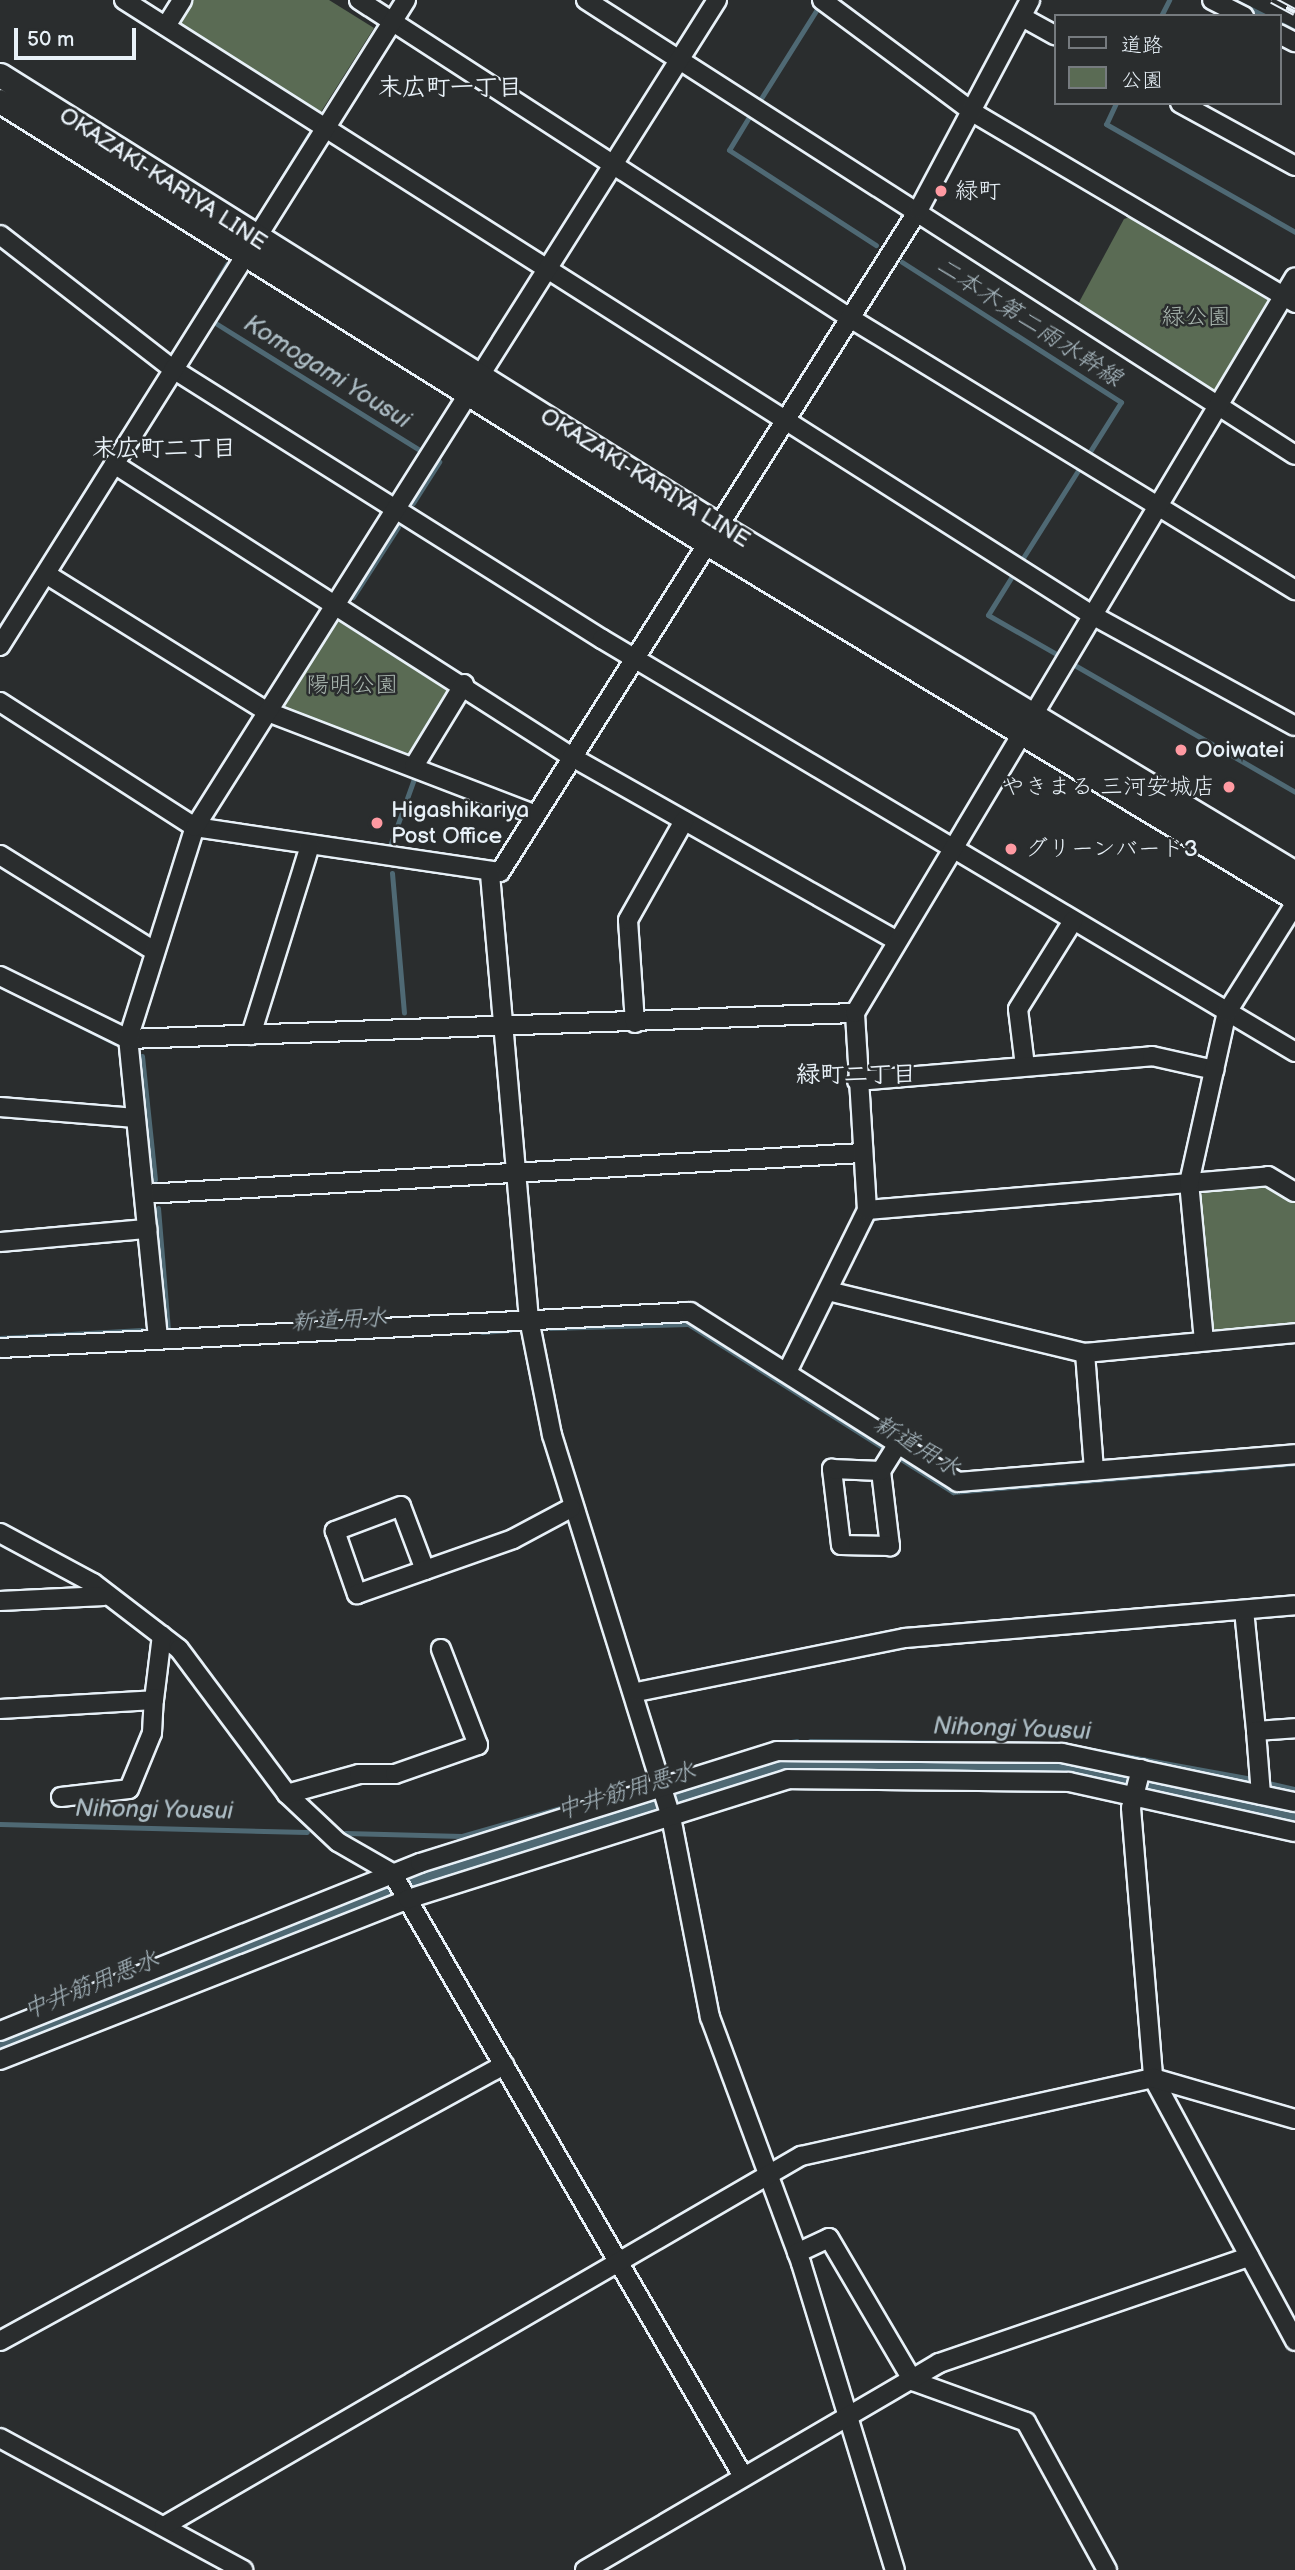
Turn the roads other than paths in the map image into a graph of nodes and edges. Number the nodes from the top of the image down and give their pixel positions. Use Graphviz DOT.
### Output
graph roads {
  1 [pos="124,0"];
  2 [pos="182,0"];
  3 [pos="359,0"];
  4 [pos="406,0"];
  5 [pos="586,0"];
  6 [pos="717,0"];
  7 [pos="822,0"];
  8 [pos="1030,0"];
  9 [pos="1212,0"];
  10 [pos="1240,14"];
  11 [pos="1022,17"];
  12 [pos="393,21"];
  13 [pos="166,26"];
  14 [pos="1054,34"];
  15 [pos="680,60"];
  16 [pos="0,75"];
  17 [pos="0,101"];
  18 [pos="1184,105"];
  19 [pos="974,113"];
  20 [pos="329,128"];
  21 [pos="614,166"];
  22 [pos="1295,166"];
  23 [pos="919,209"];
  24 [pos="0,235"];
  25 [pos="249,247"];
  26 [pos="546,274"];
  27 [pos="1295,277"];
  28 [pos="1289,300"];
  29 [pos="850,318"];
  30 [pos="173,369"];
  31 [pos="476,384"];
  32 [pos="1216,408"];
  33 [pos="784,419"];
  34 [pos="1295,455"];
  35 [pos="114,464"];
  36 [pos="1157,508"];
  37 [pos="398,510"];
  38 [pos="712,534"];
  39 [pos="46,574"];
  40 [pos="1295,590"];
  41 [pos="337,604"];
  42 [pos="1092,615"];
  43 [pos="0,646"];
  44 [pos="634,659"];
  45 [pos="464,684"];
  46 [pos="0,702"];
  47 [pos="268,712"];
  48 [pos="1026,723"];
  49 [pos="1295,726"];
  50 [pos="572,757"];
  51 [pos="414,766"];
  52 [pos="536,815"];
  53 [pos="684,821"];
  54 [pos="195,827"];
  55 [pos="310,845"];
  56 [pos="951,848"];
  57 [pos="0,855"];
  58 [pos="1295,873"];
  59 [pos="490,874"];
  60 [pos="1295,898"];
  61 [pos="1295,904"];
  62 [pos="1073,920"];
  63 [pos="897,941"];
  64 [pos="154,951"];
  65 [pos="0,975"];
  66 [pos="1227,1012"];
  67 [pos="855,1013"];
  68 [pos="635,1023"];
  69 [pos="502,1024"];
  70 [pos="251,1035"];
  71 [pos="128,1039"];
  72 [pos="1295,1052"];
  73 [pos="1025,1066"];
  74 [pos="1214,1070"];
  75 [pos="857,1081"];
  76 [pos="0,1107"];
  77 [pos="136,1118"];
  78 [pos="862,1153"];
  79 [pos="515,1173"];
  80 [pos="1189,1183"];
  81 [pos="1295,1192"];
  82 [pos="144,1194"];
  83 [pos="867,1210"];
  84 [pos="147,1229"];
  85 [pos="0,1242"];
  86 [pos="828,1291"];
  87 [pos="529,1320"];
  88 [pos="1295,1333"];
  89 [pos="158,1338"];
  90 [pos="1204,1341"];
  91 [pos="0,1348"];
  92 [pos="1084,1353"];
  93 [pos="787,1372"];
  94 [pos="1295,1454"];
  95 [pos="891,1455"];
  96 [pos="1094,1472"];
  97 [pos="571,1508"];
  98 [pos="0,1533"];
  99 [pos="425,1570"];
  100 [pos="104,1596"];
  101 [pos="0,1601"];
  102 [pos="1295,1605"];
  103 [pos="1244,1610"];
  104 [pos="162,1635"];
  105 [pos="441,1649"];
  106 [pos="637,1692"];
  107 [pos="154,1698"];
  108 [pos="0,1709"];
  109 [pos="1295,1728"];
  110 [pos="1255,1731"];
  111 [pos="1141,1769"];
  112 [pos="287,1794"];
  113 [pos="1261,1795"];
  114 [pos="1134,1796"];
  115 [pos="61,1797"];
  116 [pos="1295,1802"];
  117 [pos="667,1803"];
  118 [pos="1295,1832"];
  119 [pos="392,1873"];
  120 [pos="408,1899"];
  121 [pos="0,2031"];
  122 [pos="0,2060"];
  123 [pos="504,2064"];
  124 [pos="1153,2078"];
  125 [pos="1295,2119"];
  126 [pos="769,2173"];
  127 [pos="797,2253"];
  128 [pos="1249,2258"];
  129 [pos="617,2259"];
  130 [pos="0,2341"];
  131 [pos="1295,2341"];
  132 [pos="913,2381"];
  133 [pos="852,2416"];
  134 [pos="0,2438"];
  135 [pos="743,2476"];
  136 [pos="164,2526"];
  137 [pos="243,2570"];
  138 [pos="585,2570"];
  139 [pos="895,2570"];
  140 [pos="1107,2570"];
  1 -- 13 [label="street"];
  2 -- 13 [label="street"];
  3 -- 12 [label="street"];
  4 -- 12 [label="street"];
  5 -- 15 [label="street"];
  6 -- 15 [label="street"];
  7 -- 19 [label="street"];
  8 -- 11 [label="street"];
  9 -- 10 [label="street"];
  11 -- 14 [label="street"];
  11 -- 19 [label="street"];
  12 -- 20 [label="street"];
  12 -- 21 [label="street"];
  13 -- 20 [label="street"];
  15 -- 21 [label="street"];
  15 -- 23 [label="street"];
  16 -- 25 [label="main road, OKAZAKI-KARIYA LINE"];
  17 -- 25 [label="main road, OKAZAKI-KARIYA LINE"];
  18 -- 22 [label="street"];
  19 -- 23 [label="street"];
  19 -- 28 [label="street"];
  20 -- 25 [label="street"];
  20 -- 26 [label="street"];
  21 -- 26 [label="street"];
  21 -- 29 [label="street"];
  23 -- 29 [label="street"];
  23 -- 32 [label="street"];
  24 -- 30 [label="street"];
  25 -- 30 [label="street"];
  25 -- 31 [label="main road, OKAZAKI-KARIYA LINE"];
  26 -- 31 [label="street"];
  26 -- 33 [label="street"];
  27 -- 28 [label="street"];
  28 -- 32 [label="street"];
  29 -- 33 [label="street"];
  29 -- 36 [label="street"];
  30 -- 35 [label="street"];
  30 -- 37 [label="street"];
  31 -- 37 [label="street"];
  31 -- 38 [label="main road, OKAZAKI-KARIYA LINE"];
  32 -- 34 [label="street"];
  32 -- 36 [label="street"];
  33 -- 38 [label="street"];
  33 -- 42 [label="street"];
  35 -- 39 [label="street"];
  35 -- 41 [label="street"];
  36 -- 40 [label="street"];
  36 -- 42 [label="street"];
  37 -- 41 [label="street"];
  37 -- 44 [label="street"];
  38 -- 44 [label="street"];
  38 -- 48 [label="main road, OKAZAKI-KARIYA LINE"];
  39 -- 43 [label="street"];
  39 -- 47 [label="street"];
  41 -- 45 [label="street"];
  41 -- 47 [label="street"];
  42 -- 48 [label="street"];
  42 -- 49 [label="street"];
  44 -- 50 [label="street"];
  44 -- 56 [label="street"];
  45 -- 50 [label="street"];
  45 -- 51 [label="street"];
  46 -- 54 [label="street"];
  47 -- 51 [label="street"];
  47 -- 54 [label="street"];
  48 -- 56 [label="street"];
  48 -- 58 [label="main road, OKAZAKI-KARIYA LINE"];
  48 -- 60 [label="main road, OKAZAKI-KARIYA LINE"];
  50 -- 52 [label="street"];
  50 -- 53 [label="street"];
  51 -- 52 [label="street"];
  52 -- 59 [label="street"];
  53 -- 63 [label="street"];
  53 -- 68 [label="street"];
  54 -- 55 [label="street"];
  54 -- 64 [label="street"];
  55 -- 59 [label="street"];
  55 -- 70 [label="street"];
  56 -- 62 [label="street"];
  56 -- 63 [label="street"];
  57 -- 64 [label="street"];
  59 -- 69 [label="street"];
  61 -- 66 [label="street"];
  62 -- 66 [label="street"];
  62 -- 73 [label="street"];
  63 -- 67 [label="street"];
  64 -- 71 [label="street"];
  65 -- 71 [label="street"];
  66 -- 72 [label="street"];
  66 -- 74 [label="street"];
  67 -- 68 [label="street"];
  67 -- 75 [label="street"];
  68 -- 69 [label="street"];
  69 -- 70 [label="street"];
  69 -- 79 [label="street"];
  70 -- 71 [label="street"];
  71 -- 77 [label="street"];
  73 -- 74 [label="street"];
  73 -- 75 [label="street"];
  74 -- 80 [label="street"];
  75 -- 78 [label="street"];
  76 -- 77 [label="street"];
  77 -- 82 [label="street"];
  78 -- 79 [label="street"];
  78 -- 83 [label="street"];
  79 -- 82 [label="street"];
  79 -- 87 [label="street"];
  80 -- 81 [label="street"];
  80 -- 83 [label="street"];
  80 -- 90 [label="street"];
  82 -- 84 [label="street"];
  83 -- 86 [label="street"];
  84 -- 85 [label="street"];
  84 -- 89 [label="street"];
  86 -- 92 [label="street"];
  86 -- 93 [label="street"];
  87 -- 89 [label="street"];
  87 -- 93 [label="street"];
  87 -- 97 [label="street"];
  88 -- 90 [label="street"];
  89 -- 91 [label="street"];
  90 -- 92 [label="street"];
  92 -- 96 [label="street"];
  93 -- 95 [label="street"];
  94 -- 96 [label="street"];
  95 -- 95 [label="street"];
  95 -- 96 [label="street"];
  97 -- 99 [label="street"];
  97 -- 106 [label="street"];
  98 -- 100 [label="street"];
  99 -- 99 [label="street"];
  100 -- 101 [label="street"];
  100 -- 104 [label="street"];
  102 -- 103 [label="street"];
  103 -- 106 [label="street"];
  103 -- 110 [label="street"];
  104 -- 107 [label="street"];
  104 -- 112 [label="street"];
  105 -- 112 [label="street"];
  106 -- 117 [label="street"];
  107 -- 108 [label="street"];
  107 -- 115 [label="street"];
  109 -- 110 [label="street"];
  110 -- 113 [label="street"];
  111 -- 113 [label="street"];
  111 -- 114 [label="street"];
  111 -- 117 [label="street"];
  112 -- 119 [label="street"];
  113 -- 116 [label="street"];
  114 -- 117 [label="street"];
  114 -- 118 [label="street"];
  114 -- 124 [label="street"];
  117 -- 119 [label="street"];
  117 -- 120 [label="street"];
  117 -- 126 [label="street"];
  119 -- 120 [label="street"];
  119 -- 121 [label="street"];
  120 -- 122 [label="street"];
  120 -- 123 [label="street"];
  123 -- 129 [label="street"];
  123 -- 130 [label="street"];
  124 -- 125 [label="street"];
  124 -- 126 [label="street"];
  124 -- 128 [label="street"];
  126 -- 127 [label="street"];
  126 -- 129 [label="street"];
  127 -- 132 [label="street"];
  127 -- 133 [label="street"];
  128 -- 131 [label="street"];
  128 -- 132 [label="street"];
  129 -- 135 [label="street"];
  129 -- 136 [label="street"];
  132 -- 133 [label="street"];
  132 -- 140 [label="street"];
  133 -- 135 [label="street"];
  133 -- 139 [label="street"];
  134 -- 136 [label="street"];
  135 -- 138 [label="street"];
  136 -- 137 [label="street"];
}
